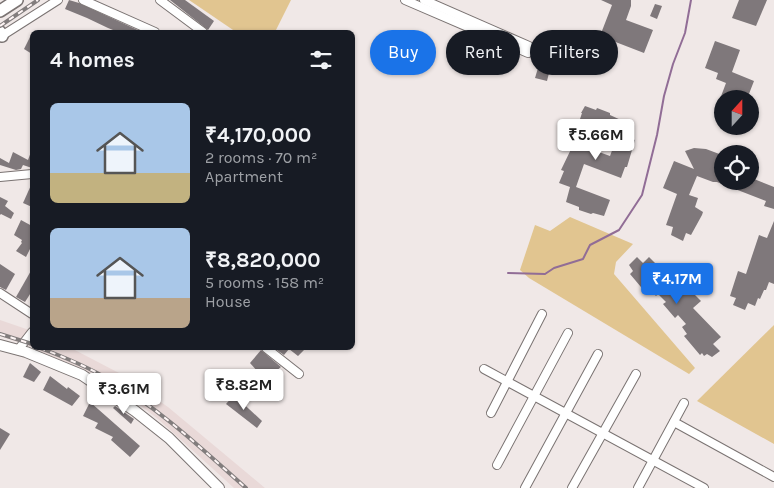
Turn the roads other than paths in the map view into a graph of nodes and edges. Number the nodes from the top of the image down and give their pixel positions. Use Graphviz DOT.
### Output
graph roads {
  1 [pos="17,0"];
  2 [pos="58,0"];
  3 [pos="83,0"];
  4 [pos="160,0"];
  5 [pos="405,0"];
  6 [pos="424,0"];
  7 [pos="0,12"];
  8 [pos="150,30"];
  9 [pos="200,30"];
  10 [pos="1,35"];
  11 [pos="30,174"];
  12 [pos="0,177"];
  13 [pos="0,293"];
  14 [pos="30,313"];
  15 [pos="542,314"];
  16 [pos="568,333"];
  17 [pos="30,335"];
  18 [pos="0,345"];
  19 [pos="18,350"];
  20 [pos="269,350"];
  21 [pos="598,354"];
  22 [pos="484,369"];
  23 [pos="299,374"];
  24 [pos="636,374"];
  25 [pos="506,381"];
  26 [pos="535,397"];
  27 [pos="684,403"];
  28 [pos="491,413"];
  29 [pos="565,413"];
  30 [pos="674,422"];
  31 [pos="603,433"];
  32 [pos="653,460"];
  33 [pos="497,465"];
  34 [pos="774,477"];
  35 [pos="219,488"];
  36 [pos="525,488"];
  37 [pos="572,488"];
  38 [pos="638,488"];
  39 [pos="704,488"];
  1 -- 7 [label="highway"];
  2 -- 10 [label="street"];
  3 -- 8 [label="street"];
  4 -- 9 [label="street"];
  5 -- 6 [label="street"];
  11 -- 12 [label="street"];
  13 -- 14 [label="street"];
  15 -- 25 [label="street"];
  16 -- 26 [label="street"];
  17 -- 19 [label="street"];
  18 -- 19 [label="main road"];
  19 -- 35 [label="main road"];
  20 -- 23 [label="street"];
  21 -- 29 [label="street"];
  22 -- 25 [label="street"];
  24 -- 31 [label="street"];
  25 -- 26 [label="street"];
  25 -- 28 [label="street"];
  26 -- 29 [label="street"];
  26 -- 33 [label="street"];
  27 -- 30 [label="street"];
  29 -- 31 [label="street"];
  29 -- 36 [label="street"];
  30 -- 32 [label="street"];
  30 -- 34 [label="street"];
  31 -- 32 [label="street"];
  31 -- 37 [label="street"];
  32 -- 38 [label="street"];
  32 -- 39 [label="street"];
}
